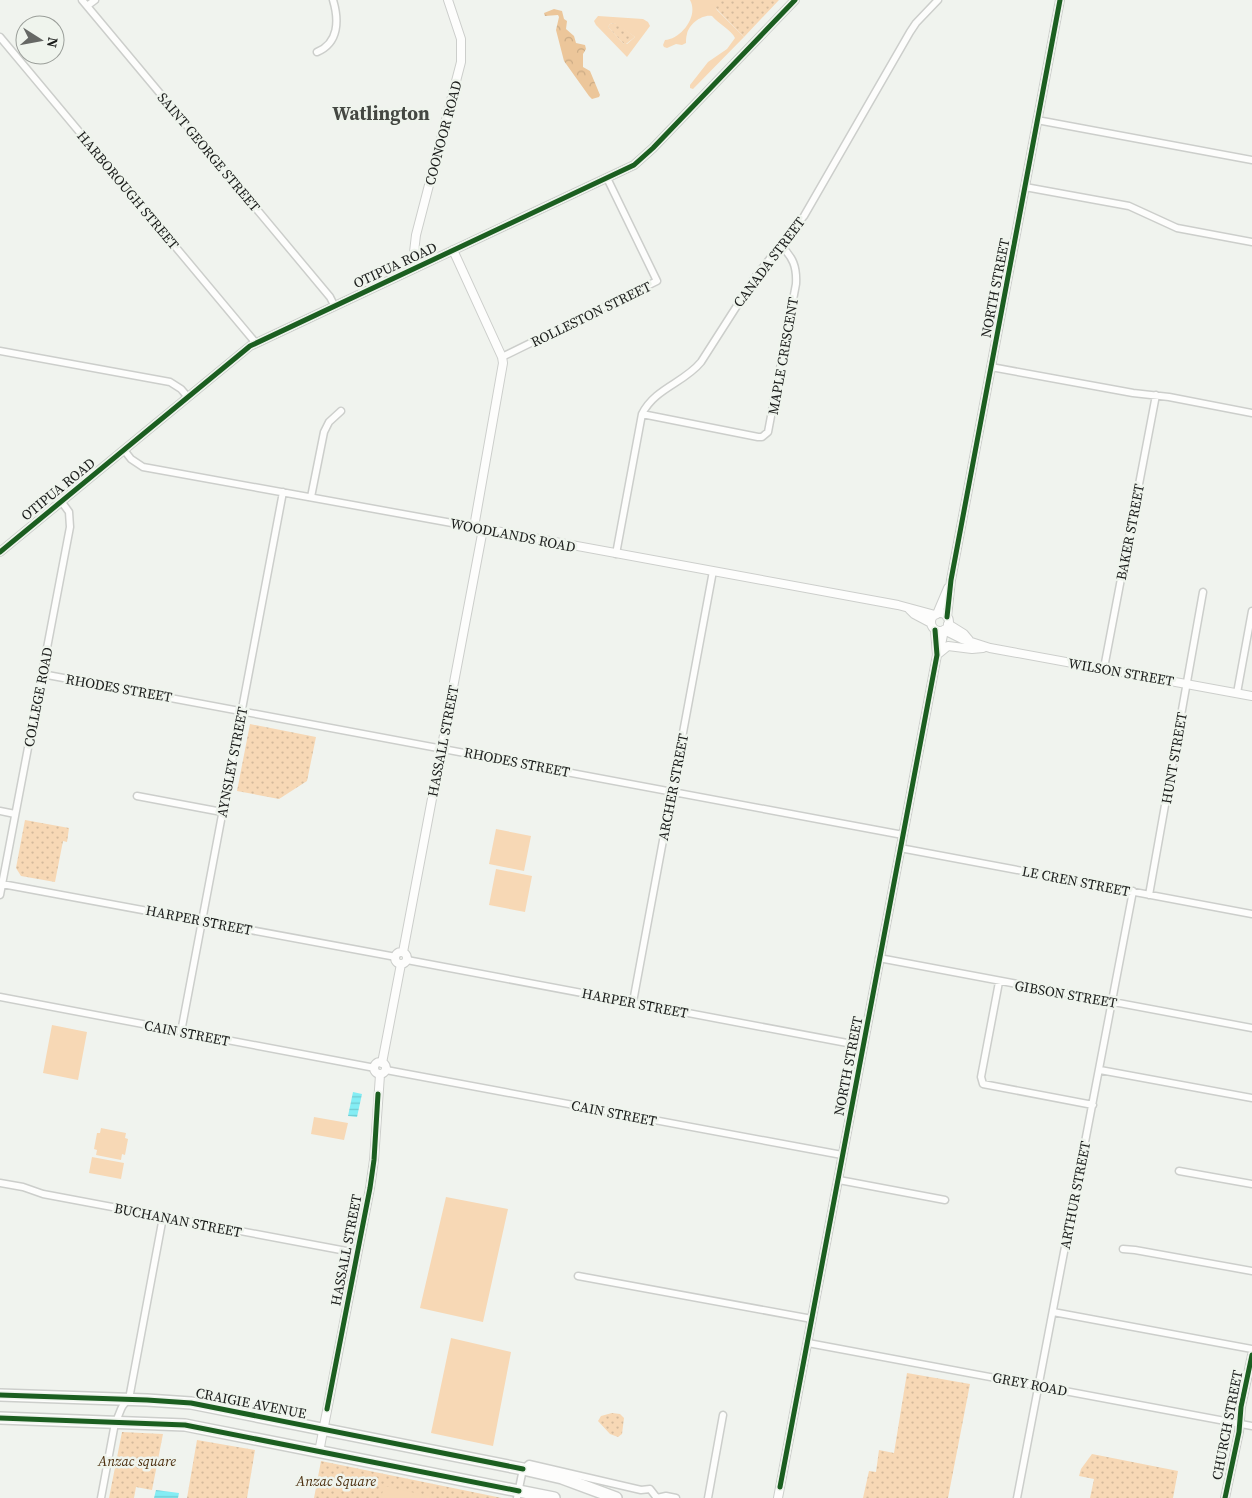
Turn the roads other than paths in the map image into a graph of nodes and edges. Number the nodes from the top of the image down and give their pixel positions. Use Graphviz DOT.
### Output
graph roads {
  1 [pos="82,0"];
  2 [pos="95,0"];
  3 [pos="333,0"];
  4 [pos="448,0"];
  5 [pos="794,0"];
  6 [pos="938,0"];
  7 [pos="1060,0"];
  8 [pos="87,6"];
  9 [pos="0,37"];
  10 [pos="317,52"];
  11 [pos="1038,120"];
  12 [pos="1252,160"];
  13 [pos="607,178"];
  14 [pos="1025,187"];
  15 [pos="1252,242"];
  16 [pos="781,246"];
  17 [pos="453,250"];
  18 [pos="420,265"];
  19 [pos="334,305"];
  20 [pos="256,342"];
  21 [pos="0,351"];
  22 [pos="502,357"];
  23 [pos="991,367"];
  24 [pos="1156,395"];
  25 [pos="187,396"];
  26 [pos="341,411"];
  27 [pos="1252,413"];
  28 [pos="642,414"];
  29 [pos="124,450"];
  30 [pos="283,492"];
  31 [pos="311,497"];
  32 [pos="61,501"];
  33 [pos="474,527"];
  34 [pos="483,529"];
  35 [pos="1,550"];
  36 [pos="616,554"];
  37 [pos="713,571"];
  38 [pos="951,580"];
  39 [pos="1204,592"];
  40 [pos="909,609"];
  41 [pos="1252,611"];
  42 [pos="936,615"];
  43 [pos="946,625"];
  44 [pos="933,626"];
  45 [pos="990,648"];
  46 [pos="937,653"];
  47 [pos="1104,668"];
  48 [pos="42,674"];
  49 [pos="1188,684"];
  50 [pos="1237,693"];
  51 [pos="1252,696"];
  52 [pos="241,710"];
  53 [pos="441,748"];
  54 [pos="672,792"];
  55 [pos="136,796"];
  56 [pos="0,811"];
  57 [pos="222,812"];
  58 [pos="16,814"];
  59 [pos="903,836"];
  60 [pos="900,848"];
  61 [pos="2,884"];
  62 [pos="1133,891"];
  63 [pos="0,895"];
  64 [pos="1149,895"];
  65 [pos="1252,914"];
  66 [pos="202,921"];
  67 [pos="396,957"];
  68 [pos="879,958"];
  69 [pos="404,959"];
  70 [pos="999,982"];
  71 [pos="0,997"];
  72 [pos="633,1002"];
  73 [pos="1112,1002"];
  74 [pos="1252,1028"];
  75 [pos="181,1032"];
  76 [pos="863,1046"];
  77 [pos="382,1063"];
  78 [pos="374,1068"];
  79 [pos="1100,1070"];
  80 [pos="383,1072"];
  81 [pos="1252,1098"];
  82 [pos="1093,1105"];
  83 [pos="842,1155"];
  84 [pos="1179,1171"];
  85 [pos="839,1180"];
  86 [pos="0,1183"];
  87 [pos="1252,1184"];
  88 [pos="946,1200"];
  89 [pos="163,1217"];
  90 [pos="1123,1249"];
  91 [pos="357,1253"];
  92 [pos="1252,1271"];
  93 [pos="578,1276"];
  94 [pos="1053,1312"];
  95 [pos="812,1319"];
  96 [pos="808,1343"];
  97 [pos="1252,1349"];
  98 [pos="1252,1355"];
  99 [pos="1039,1386"];
  100 [pos="0,1395"];
  101 [pos="128,1399"];
  102 [pos="723,1415"];
  103 [pos="0,1418"];
  104 [pos="115,1423"];
  105 [pos="1239,1423"];
  106 [pos="1252,1426"];
  107 [pos="323,1430"];
  108 [pos="319,1452"];
  109 [pos="523,1468"];
  110 [pos="518,1494"];
  111 [pos="100,1498"];
  112 [pos="554,1498"];
  113 [pos="616,1498"];
  114 [pos="657,1498"];
  115 [pos="676,1498"];
  116 [pos="708,1498"];
  117 [pos="778,1498"];
  118 [pos="1017,1498"];
  119 [pos="1225,1498"];
  1 -- 8 [label="street, SAINT GEORGE STREET"];
  2 -- 8 [label="street"];
  3 -- 10 [label="street"];
  4 -- 18 [label="street, COONOOR ROAD"];
  5 -- 13 [label="street, OTIPUA ROAD"];
  6 -- 16 [label="street, CANADA STREET"];
  7 -- 11 [label="street, NORTH STREET"];
  8 -- 19 [label="street, SAINT GEORGE STREET"];
  9 -- 20 [label="street, HARBOROUGH STREET"];
  11 -- 12 [label="street"];
  11 -- 14 [label="street, NORTH STREET"];
  13 -- 17 [label="street, OTIPUA ROAD"];
  13 -- 22 [label="street, ROLLESTON STREET"];
  14 -- 15 [label="street"];
  14 -- 23 [label="street, NORTH STREET"];
  16 -- 28 [label="street, CANADA STREET"];
  16 -- 28 [label="street, MAPLE CRESCENT"];
  17 -- 18 [label="street, OTIPUA ROAD"];
  17 -- 22 [label="street"];
  18 -- 19 [label="street, OTIPUA ROAD"];
  19 -- 20 [label="street, OTIPUA ROAD"];
  20 -- 25 [label="street, OTIPUA ROAD"];
  21 -- 25 [label="street"];
  22 -- 33 [label="street"];
  23 -- 24 [label="street"];
  23 -- 38 [label="street, NORTH STREET"];
  24 -- 27 [label="street"];
  24 -- 47 [label="street, BAKER STREET"];
  25 -- 29 [label="street, OTIPUA ROAD"];
  26 -- 31 [label="street"];
  28 -- 36 [label="street, CANADA STREET"];
  29 -- 30 [label="street, WOODLANDS ROAD"];
  29 -- 32 [label="street, OTIPUA ROAD"];
  30 -- 31 [label="street, WOODLANDS ROAD"];
  30 -- 52 [label="street, AYNSLEY STREET"];
  31 -- 33 [label="street, WOODLANDS ROAD"];
  32 -- 35 [label="street, OTIPUA ROAD"];
  32 -- 48 [label="street, COLLEGE ROAD"];
  33 -- 34 [label="street, WOODLANDS ROAD"];
  34 -- 36 [label="street, WOODLANDS ROAD"];
  34 -- 53 [label="street, HASSALL STREET"];
  36 -- 37 [label="street, WOODLANDS ROAD"];
  37 -- 40 [label="street, WOODLANDS ROAD"];
  37 -- 54 [label="street, ARCHER STREET"];
  38 -- 42 [label="street, NORTH STREET"];
  38 -- 43 [label="street, NORTH STREET"];
  39 -- 49 [label="street, HUNT STREET"];
  40 -- 42 [label="street, WOODLANDS ROAD"];
  40 -- 44 [label="street, WOODLANDS ROAD"];
  41 -- 50 [label="street"];
  42 -- 43 [label="street, WOODLANDS ROAD"];
  42 -- 44 [label="street, NORTH STREET"];
  43 -- 44 [label="street"];
  43 -- 45 [label="street, WILSON STREET"];
  43 -- 46 [label="street, NORTH STREET"];
  44 -- 46 [label="street, NORTH STREET"];
  45 -- 46 [label="street, WILSON STREET"];
  45 -- 47 [label="street, WILSON STREET"];
  46 -- 59 [label="street, NORTH STREET"];
  47 -- 49 [label="street, WILSON STREET"];
  48 -- 52 [label="street, RHODES STREET"];
  48 -- 58 [label="street, COLLEGE ROAD"];
  49 -- 50 [label="street, WILSON STREET"];
  49 -- 64 [label="street, HUNT STREET"];
  50 -- 51 [label="street, WILSON STREET"];
  52 -- 53 [label="street, RHODES STREET"];
  52 -- 57 [label="street, AYNSLEY STREET"];
  53 -- 54 [label="street, RHODES STREET"];
  53 -- 69 [label="street, HASSALL STREET"];
  54 -- 59 [label="street, RHODES STREET"];
  54 -- 72 [label="street, ARCHER STREET"];
  55 -- 57 [label="street"];
  56 -- 58 [label="street"];
  57 -- 66 [label="street, AYNSLEY STREET"];
  58 -- 61 [label="street, COLLEGE ROAD"];
  59 -- 60 [label="street, NORTH STREET"];
  60 -- 62 [label="street, LE CREN STREET"];
  60 -- 68 [label="street, NORTH STREET"];
  61 -- 63 [label="street, COLLEGE ROAD"];
  61 -- 66 [label="street, HARPER STREET"];
  62 -- 64 [label="street, LE CREN STREET"];
  62 -- 73 [label="street, ARTHUR STREET"];
  64 -- 65 [label="street, LE CREN STREET"];
  66 -- 67 [label="street, HARPER STREET"];
  66 -- 75 [label="street, AYNSLEY STREET"];
  67 -- 69 [label="street"];
  68 -- 70 [label="street, GIBSON STREET"];
  68 -- 76 [label="street, NORTH STREET"];
  69 -- 72 [label="street, HARPER STREET"];
  69 -- 77 [label="street, HASSALL STREET"];
  70 -- 73 [label="street, GIBSON STREET"];
  70 -- 82 [label="street"];
  71 -- 75 [label="street, CAIN STREET"];
  72 -- 76 [label="street, HARPER STREET"];
  73 -- 74 [label="street, GIBSON STREET"];
  73 -- 79 [label="street, ARTHUR STREET"];
  75 -- 78 [label="street, CAIN STREET"];
  76 -- 83 [label="street, NORTH STREET"];
  77 -- 78 [label="street"];
  77 -- 80 [label="street"];
  78 -- 80 [label="street"];
  79 -- 81 [label="street"];
  79 -- 82 [label="street, ARTHUR STREET"];
  80 -- 83 [label="street, CAIN STREET"];
  80 -- 91 [label="street, HASSALL STREET"];
  82 -- 94 [label="street, ARTHUR STREET"];
  83 -- 85 [label="street, NORTH STREET"];
  84 -- 87 [label="street"];
  85 -- 88 [label="street"];
  85 -- 95 [label="street, NORTH STREET"];
  86 -- 89 [label="street, BUCHANAN STREET"];
  89 -- 91 [label="street, BUCHANAN STREET"];
  89 -- 101 [label="street"];
  90 -- 92 [label="street"];
  91 -- 107 [label="street, HASSALL STREET"];
  93 -- 95 [label="street"];
  94 -- 97 [label="street"];
  94 -- 99 [label="street, ARTHUR STREET"];
  95 -- 96 [label="street, NORTH STREET"];
  96 -- 99 [label="street, GREY ROAD"];
  96 -- 117 [label="street, NORTH STREET"];
  98 -- 105 [label="street, CHURCH STREET"];
  99 -- 105 [label="street, GREY ROAD"];
  99 -- 118 [label="street, ARTHUR STREET"];
  100 -- 101 [label="highway, CRAIGIE AVENUE"];
  101 -- 104 [label="street"];
  101 -- 107 [label="highway, CRAIGIE AVENUE"];
  102 -- 116 [label="street"];
  103 -- 104 [label="highway"];
  104 -- 108 [label="highway"];
  104 -- 111 [label="street"];
  105 -- 106 [label="street, GREY ROAD"];
  105 -- 119 [label="street, CHURCH STREET"];
  107 -- 108 [label="street, HASSALL STREET"];
  107 -- 109 [label="highway, CRAIGIE AVENUE"];
  108 -- 110 [label="highway"];
  109 -- 110 [label="street"];
  109 -- 113 [label="highway, CRAIGIE AVENUE"];
  109 -- 114 [label="street"];
  110 -- 112 [label="highway"];
  114 -- 115 [label="street"];
}
